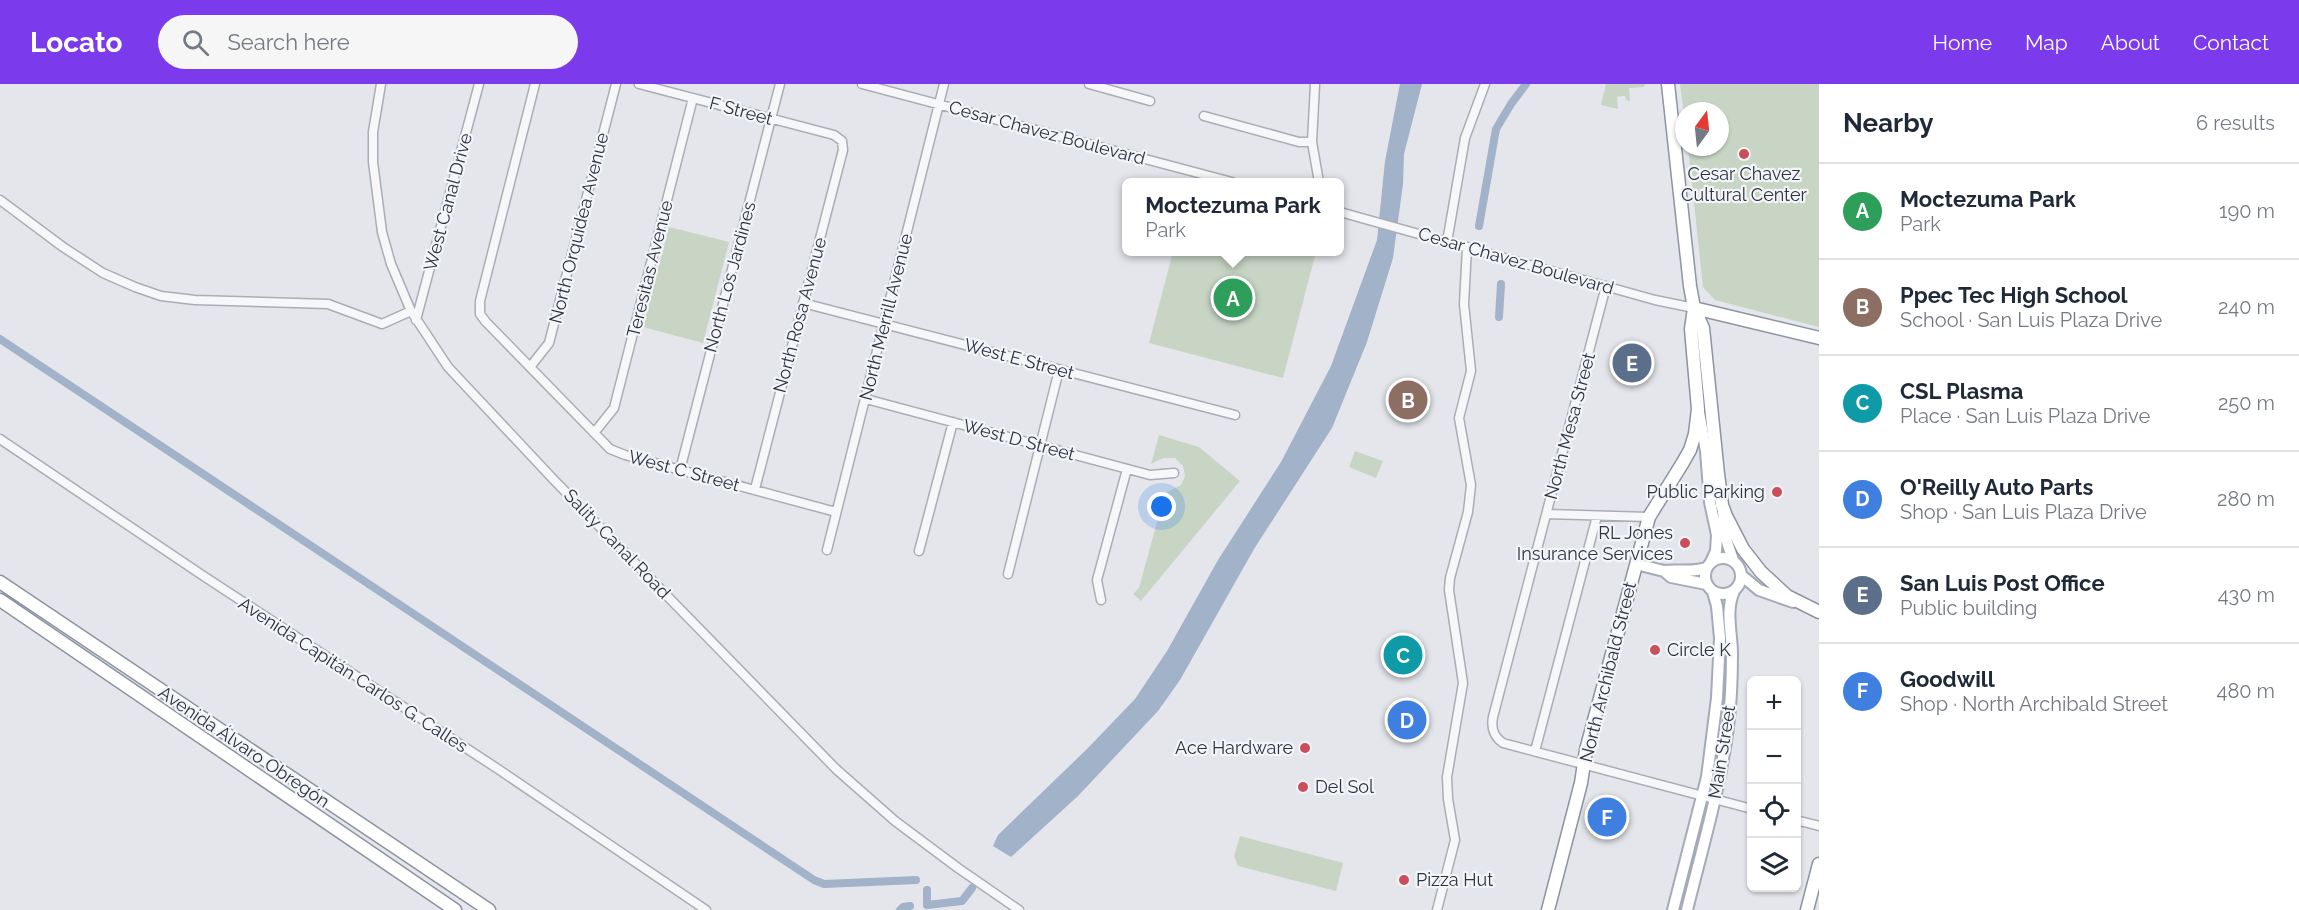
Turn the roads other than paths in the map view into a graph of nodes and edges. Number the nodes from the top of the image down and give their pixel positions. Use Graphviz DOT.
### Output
graph roads {
  1 [pos="381,84"];
  2 [pos="479,84"];
  3 [pos="535,84"];
  4 [pos="616,84"];
  5 [pos="639,84"];
  6 [pos="780,84"];
  7 [pos="862,84"];
  8 [pos="944,84"];
  9 [pos="1089,84"];
  10 [pos="1315,84"];
  11 [pos="1485,84"];
  12 [pos="1668,84"];
  13 [pos="693,98"];
  14 [pos="1150,100"];
  15 [pos="939,104"];
  16 [pos="1204,116"];
  17 [pos="771,119"];
  18 [pos="842,141"];
  19 [pos="1312,142"];
  20 [pos="1213,178"];
  21 [pos="1317,178"];
  22 [pos="0,200"];
  23 [pos="1344,213"];
  24 [pos="1447,242"];
  25 [pos="1467,247"];
  26 [pos="1606,286"];
  27 [pos="803,303"];
  28 [pos="1694,308"];
  29 [pos="411,311"];
  30 [pos="416,320"];
  31 [pos="884,324"];
  32 [pos="1819,338"];
  33 [pos="530,367"];
  34 [pos="1059,370"];
  35 [pos="866,399"];
  36 [pos="1698,409"];
  37 [pos="1235,415"];
  38 [pos="953,422"];
  39 [pos="594,433"];
  40 [pos="0,439"];
  41 [pos="1041,446"];
  42 [pos="1127,469"];
  43 [pos="680,470"];
  44 [pos="1174,474"];
  45 [pos="755,489"];
  46 [pos="1722,505"];
  47 [pos="836,512"];
  48 [pos="1547,514"];
  49 [pos="1597,516"];
  50 [pos="1648,518"];
  51 [pos="826,550"];
  52 [pos="919,551"];
  53 [pos="1733,560"];
  54 [pos="1636,564"];
  55 [pos="1708,565"];
  56 [pos="1664,571"];
  57 [pos="1008,574"];
  58 [pos="1741,575"];
  59 [pos="0,582"];
  60 [pos="1710,588"];
  61 [pos="1734,591"];
  62 [pos="0,600"];
  63 [pos="1101,600"];
  64 [pos="1797,603"];
  65 [pos="1819,612"];
  66 [pos="1535,751"];
  67 [pos="1584,764"];
  68 [pos="1710,797"];
  69 [pos="1747,808"];
  70 [pos="1801,821"];
  71 [pos="1819,826"];
  72 [pos="1819,864"];
  73 [pos="455,910"];
  74 [pos="489,910"];
  75 [pos="706,910"];
  76 [pos="1019,910"];
  77 [pos="1437,910"];
  78 [pos="1548,910"];
  79 [pos="1673,910"];
  80 [pos="1687,910"];
  81 [pos="1807,910"];
  1 -- 29 [label="street, Sality Canal Road"];
  2 -- 30 [label="street, West Canal Drive"];
  3 -- 33 [label="street, West C Street"];
  4 -- 33 [label="street, North Orquidea Avenue"];
  5 -- 13 [label="street, F Street"];
  6 -- 17 [label="street, North Los Jardines"];
  7 -- 15 [label="street, Cesar Chavez Boulevard"];
  8 -- 15 [label="street, North Merrill Avenue"];
  9 -- 14 [label="street"];
  10 -- 19 [label="street"];
  11 -- 24 [label="street"];
  12 -- 28 [label="highway"];
  13 -- 17 [label="street, F Street"];
  13 -- 39 [label="street, Teresitas Avenue"];
  15 -- 20 [label="street, Cesar Chavez Boulevard"];
  15 -- 31 [label="street, North Merrill Avenue"];
  16 -- 19 [label="street"];
  17 -- 18 [label="street, F Street"];
  17 -- 43 [label="street, North Los Jardines"];
  18 -- 27 [label="street, North Rosa Avenue"];
  19 -- 21 [label="street"];
  22 -- 29 [label="street"];
  23 -- 24 [label="street, Cesar Chavez Boulevard"];
  24 -- 25 [label="street, Cesar Chavez Boulevard"];
  25 -- 26 [label="street, Cesar Chavez Boulevard"];
  25 -- 77 [label="street"];
  26 -- 28 [label="street, Cesar Chavez Boulevard"];
  26 -- 48 [label="street, North Mesa Street"];
  27 -- 31 [label="street, West E Street"];
  27 -- 45 [label="street, North Rosa Avenue"];
  28 -- 32 [label="highway"];
  28 -- 36 [label="highway"];
  28 -- 46 [label="highway"];
  29 -- 30 [label="street, Sality Canal Road"];
  30 -- 76 [label="street, Sality Canal Road"];
  31 -- 34 [label="street, West E Street"];
  31 -- 35 [label="street, North Merrill Avenue"];
  33 -- 39 [label="street, West C Street"];
  34 -- 37 [label="street, West E Street"];
  34 -- 41 [label="street"];
  35 -- 38 [label="street, West D Street"];
  35 -- 47 [label="street, North Merrill Avenue"];
  36 -- 50 [label="highway, North Archibald Street"];
  36 -- 55 [label="main road"];
  38 -- 41 [label="street, West D Street"];
  38 -- 52 [label="street"];
  39 -- 43 [label="street, West C Street"];
  40 -- 75 [label="street, Avenida Capitán Carlos G. Calles"];
  41 -- 42 [label="street, West D Street"];
  41 -- 57 [label="street"];
  42 -- 44 [label="street, West D Street"];
  42 -- 63 [label="street"];
  43 -- 45 [label="street, West C Street"];
  45 -- 47 [label="street, West C Street"];
  46 -- 53 [label="main road"];
  46 -- 64 [label="highway"];
  47 -- 51 [label="street, North Merrill Avenue"];
  48 -- 49 [label="street"];
  48 -- 66 [label="street, North Mesa Street"];
  49 -- 50 [label="street"];
  49 -- 66 [label="street"];
  50 -- 54 [label="highway, North Archibald Street"];
  53 -- 55 [label="main road"];
  53 -- 58 [label="main road"];
  54 -- 56 [label="main road"];
  54 -- 67 [label="highway, North Archibald Street"];
  55 -- 56 [label="main road"];
  55 -- 60 [label="main road"];
  56 -- 60 [label="main road"];
  58 -- 61 [label="main road"];
  58 -- 64 [label="main road"];
  59 -- 74 [label="highway, Avenida Álvaro Obregón"];
  60 -- 61 [label="main road"];
  60 -- 68 [label="main road, Main Street"];
  61 -- 68 [label="main road, Main Street"];
  62 -- 73 [label="highway, Avenida Álvaro Obregón"];
  64 -- 65 [label="highway"];
  66 -- 67 [label="street"];
  67 -- 68 [label="street"];
  67 -- 78 [label="highway, North Archibald Street"];
  68 -- 69 [label="street"];
  68 -- 79 [label="main road, Main Street"];
  68 -- 80 [label="main road, Main Street"];
  70 -- 71 [label="street"];
  72 -- 81 [label="highway"];
}
